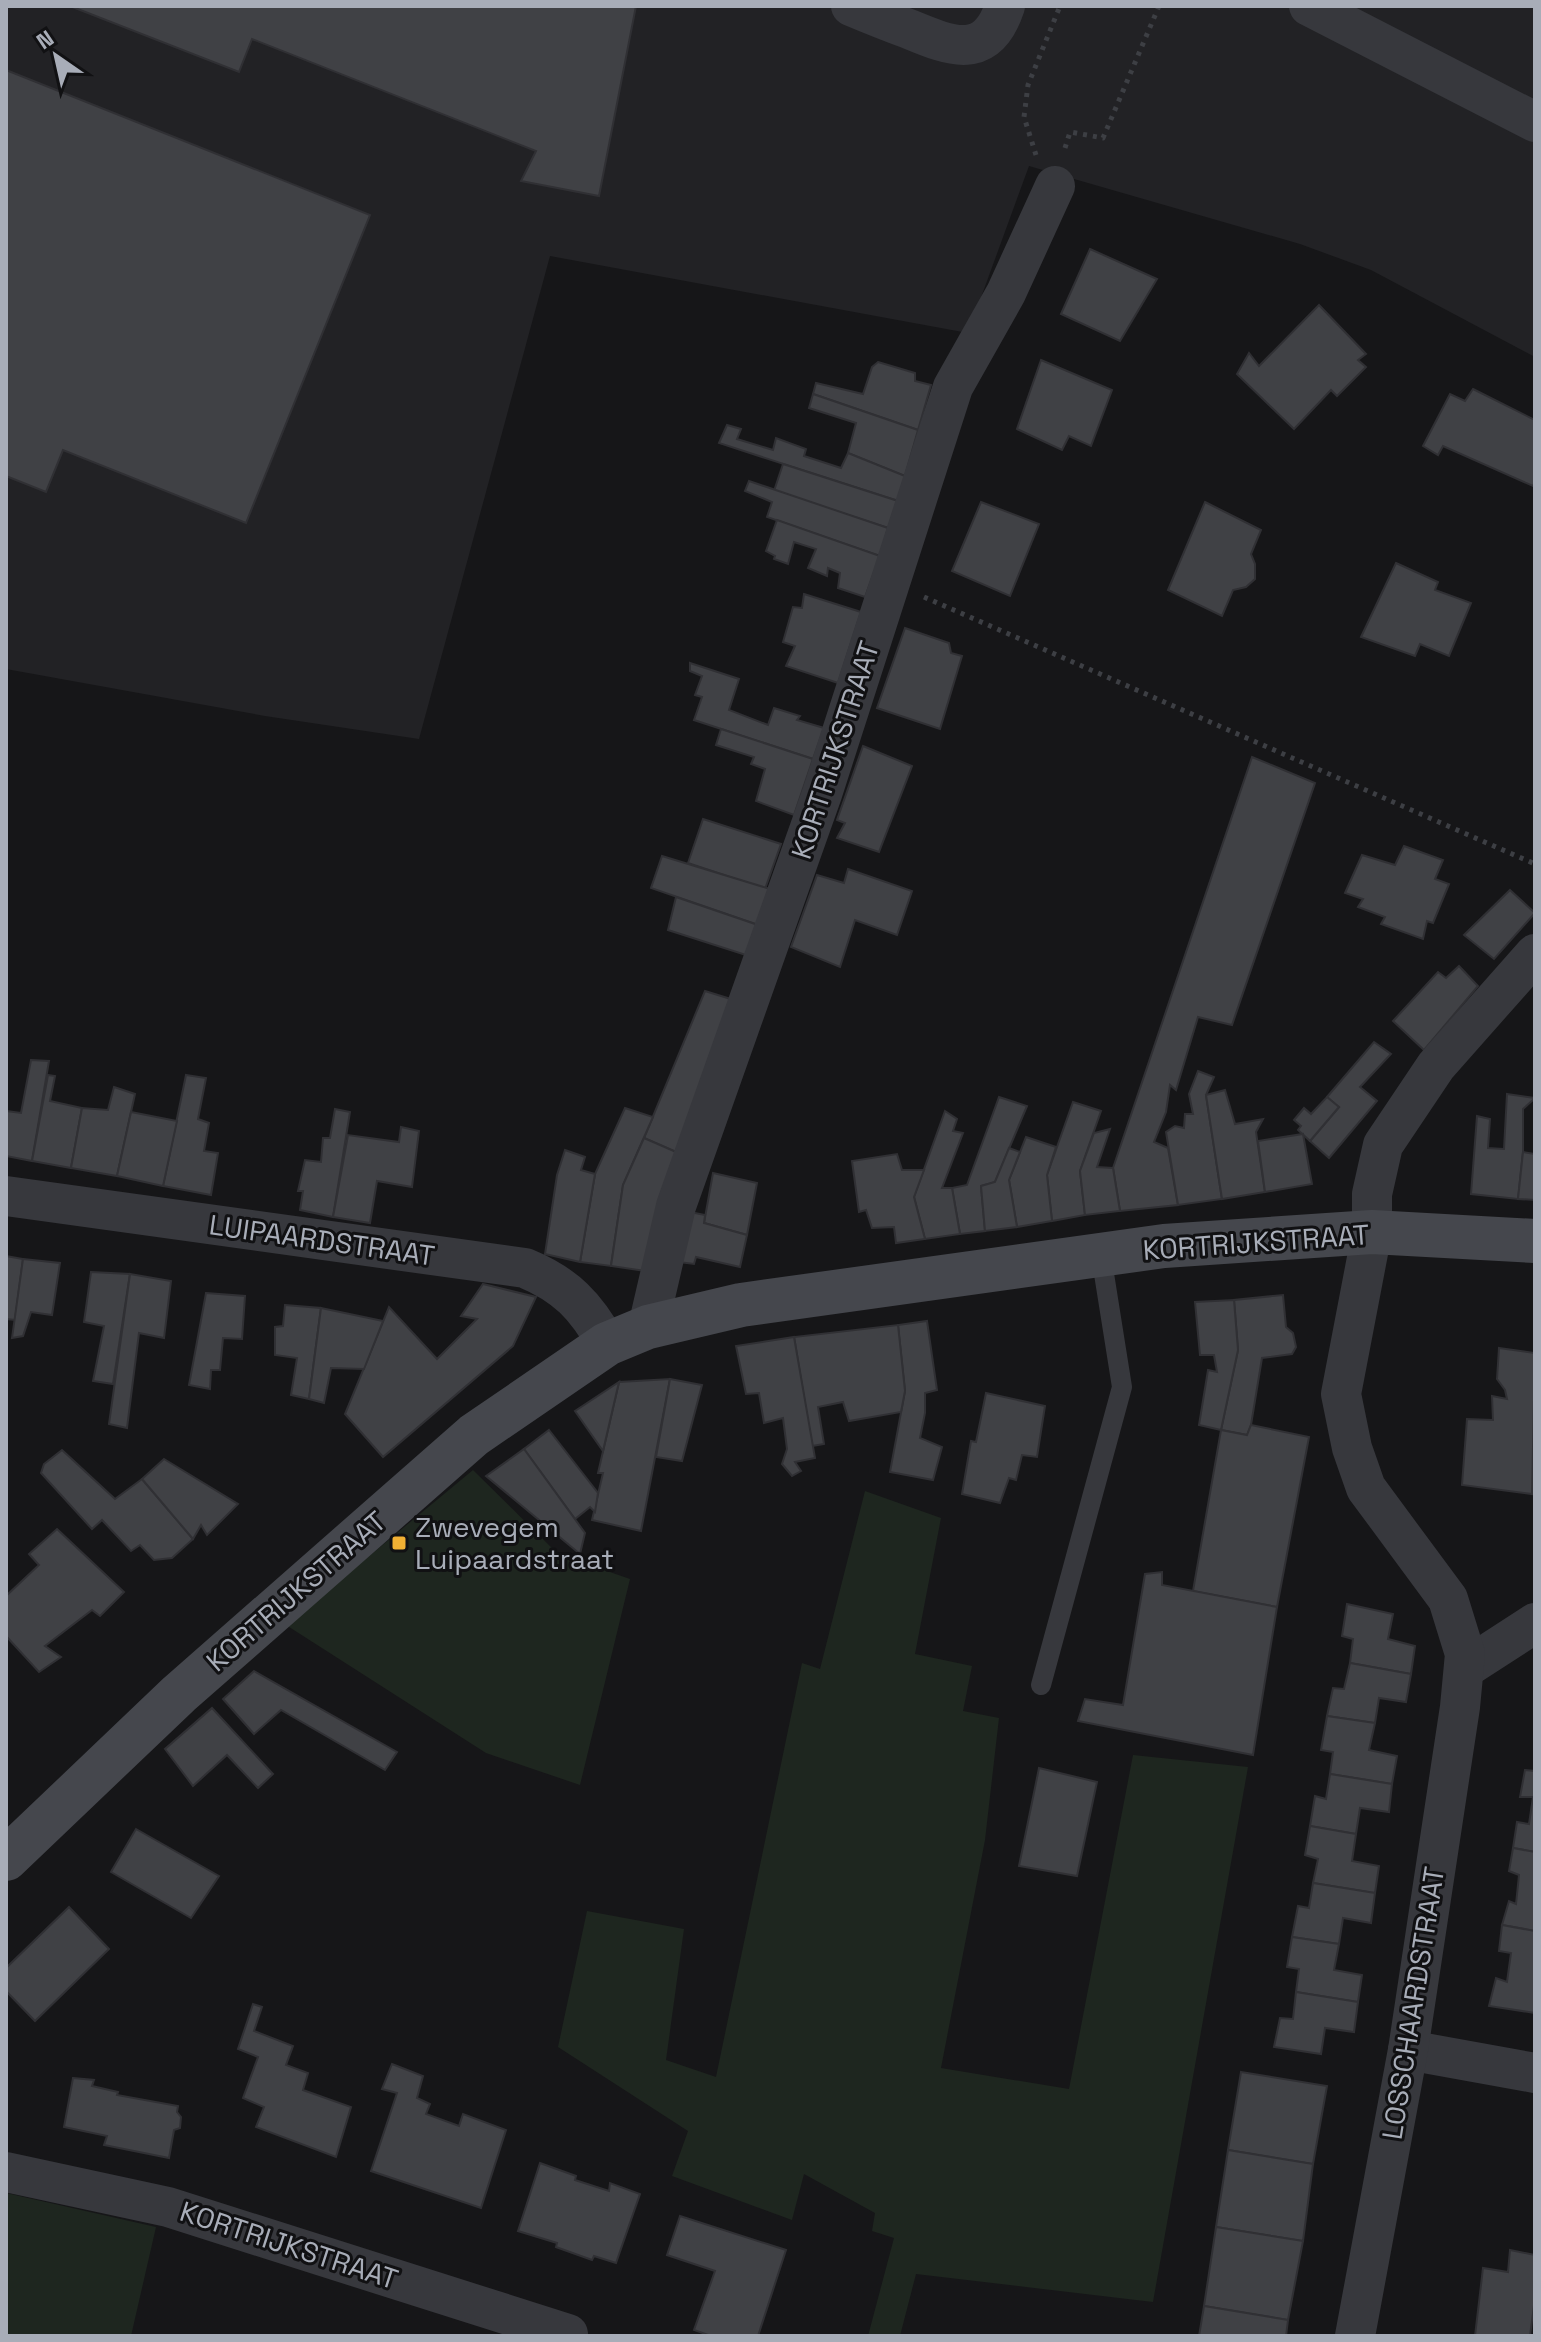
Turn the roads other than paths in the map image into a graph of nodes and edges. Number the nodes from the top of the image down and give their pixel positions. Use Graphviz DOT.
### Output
graph roads {
  1 [pos="851,6"];
  2 [pos="1005,6"];
  3 [pos="1309,6"];
  4 [pos="1535,122"];
  5 [pos="1055,186"];
  6 [pos="1535,954"];
  7 [pos="6,1196"];
  8 [pos="1372,1232"];
  9 [pos="1535,1241"];
  10 [pos="1101,1255"];
  11 [pos="648,1327"];
  12 [pos="607,1344"];
  13 [pos="1535,1623"];
  14 [pos="1464,1669"];
  15 [pos="1041,1685"];
  16 [pos="6,1859"];
  17 [pos="1408,2050"];
  18 [pos="1535,2073"];
  19 [pos="6,2172"];
  20 [pos="568,2334"];
  21 [pos="1355,2336"];
  1 -- 2 [label="street"];
  3 -- 4 [label="street"];
  5 -- 11 [label="street, KORTRIJKSTRAAT"];
  6 -- 8 [label="street, LOSSCHAARDSTRAAT"];
  7 -- 12 [label="street, LUIPAARDSTRAAT"];
  8 -- 9 [label="main road, KORTRIJKSTRAAT"];
  8 -- 10 [label="main road, KORTRIJKSTRAAT"];
  8 -- 14 [label="street, LOSSCHAARDSTRAAT"];
  10 -- 11 [label="main road, KORTRIJKSTRAAT"];
  10 -- 15 [label="lane"];
  11 -- 12 [label="main road, KORTRIJKSTRAAT"];
  12 -- 16 [label="main road, KORTRIJKSTRAAT"];
  13 -- 14 [label="street"];
  14 -- 17 [label="street, LOSSCHAARDSTRAAT"];
  17 -- 18 [label="street"];
  17 -- 21 [label="street, LOSSCHAARDSTRAAT"];
  19 -- 20 [label="street, KORTRIJKSTRAAT"];
}
